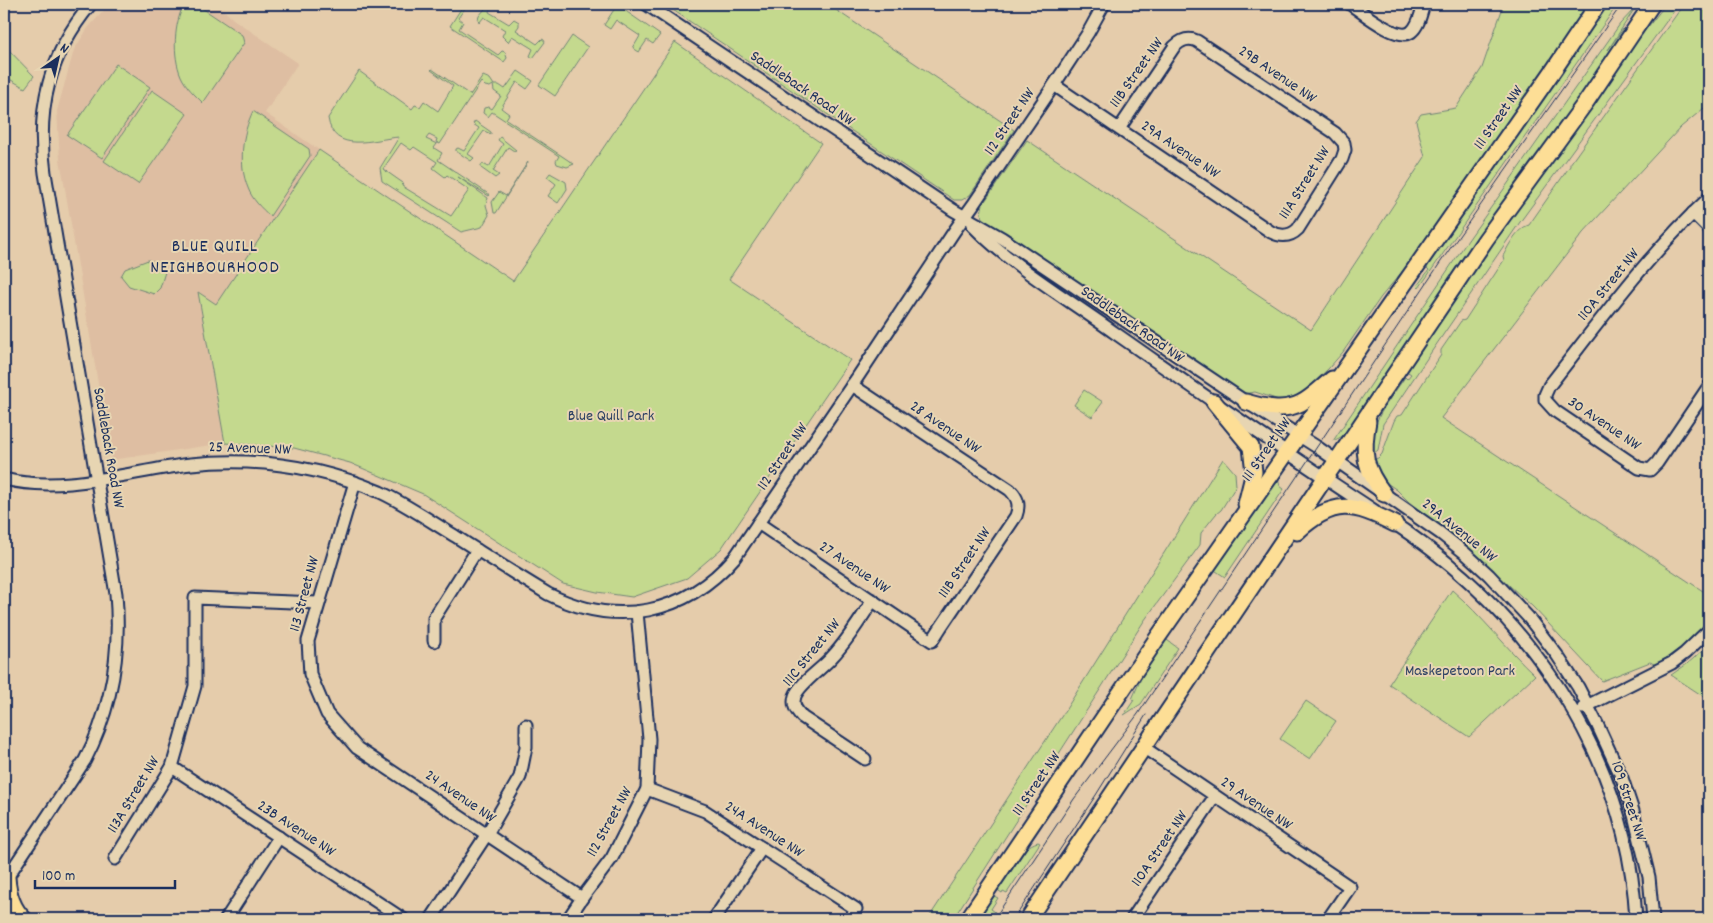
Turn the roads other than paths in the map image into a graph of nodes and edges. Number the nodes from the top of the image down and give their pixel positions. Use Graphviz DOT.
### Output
graph roads {
  1 [pos="90,4"];
  2 [pos="646,4"];
  3 [pos="1104,4"];
  4 [pos="1350,4"];
  5 [pos="1424,4"];
  6 [pos="1598,4"];
  7 [pos="1652,4"];
  8 [pos="1185,39"];
  9 [pos="1054,85"];
  10 [pos="1119,129"];
  11 [pos="1345,146"];
  12 [pos="1709,198"];
  13 [pos="1693,213"];
  14 [pos="964,217"];
  15 [pos="1709,229"];
  16 [pos="1289,235"];
  17 [pos="1343,371"];
  18 [pos="852,385"];
  19 [pos="1709,386"];
  20 [pos="1545,400"];
  21 [pos="1214,402"];
  22 [pos="1246,402"];
  23 [pos="1370,414"];
  24 [pos="1299,436"];
  25 [pos="1288,452"];
  26 [pos="1338,462"];
  27 [pos="1326,478"];
  28 [pos="4,479"];
  29 [pos="96,479"];
  30 [pos="354,482"];
  31 [pos="1384,494"];
  32 [pos="1018,500"];
  33 [pos="1244,514"];
  34 [pos="758,523"];
  35 [pos="1395,524"];
  36 [pos="1279,548"];
  37 [pos="476,550"];
  38 [pos="873,600"];
  39 [pos="318,603"];
  40 [pos="637,612"];
  41 [pos="1709,630"];
  42 [pos="932,640"];
  43 [pos="434,641"];
  44 [pos="1588,706"];
  45 [pos="1575,712"];
  46 [pos="327,714"];
  47 [pos="526,725"];
  48 [pos="1143,747"];
  49 [pos="865,759"];
  50 [pos="172,767"];
  51 [pos="647,789"];
  52 [pos="1216,796"];
  53 [pos="487,834"];
  54 [pos="279,837"];
  55 [pos="762,848"];
  56 [pos="115,859"];
  57 [pos="5,879"];
  58 [pos="582,898"];
  59 [pos="853,914"];
  60 [pos="4,916"];
  61 [pos="8,919"];
  62 [pos="24,919"];
  63 [pos="226,919"];
  64 [pos="403,919"];
  65 [pos="431,919"];
  66 [pos="568,919"];
  67 [pos="714,919"];
  68 [pos="968,919"];
  69 [pos="1028,919"];
  70 [pos="1132,919"];
  71 [pos="1328,919"];
  72 [pos="1636,919"];
  73 [pos="1653,919"];
  1 -- 29 [label="street, Saddleback Road NW"];
  2 -- 14 [label="street, Saddleback Road NW"];
  3 -- 9 [label="street, 112 Street NW"];
  4 -- 5 [label="street"];
  6 -- 17 [label="main road, 111 Street NW"];
  7 -- 23 [label="main road"];
  8 -- 10 [label="street, 111B Street NW"];
  8 -- 11 [label="street, 29B Avenue NW"];
  9 -- 10 [label="street, 29A Avenue NW"];
  9 -- 14 [label="street, 112 Street NW"];
  10 -- 16 [label="street, 29A Avenue NW"];
  11 -- 16 [label="street, 111A Street NW"];
  12 -- 13 [label="street, 110A Street NW"];
  13 -- 15 [label="street"];
  13 -- 20 [label="street, 110A Street NW"];
  14 -- 18 [label="street, 112 Street NW"];
  14 -- 21 [label="street, Saddleback Road NW"];
  14 -- 22 [label="street, Saddleback Road NW"];
  17 -- 22 [label="main road"];
  17 -- 24 [label="main road, 111 Street NW"];
  18 -- 32 [label="street, 28 Avenue NW"];
  18 -- 34 [label="street, 112 Street NW"];
  19 -- 20 [label="street, 30 Avenue NW"];
  21 -- 25 [label="street, Saddleback Road NW"];
  21 -- 33 [label="main road"];
  22 -- 24 [label="street, Saddleback Road NW"];
  23 -- 26 [label="main road"];
  23 -- 31 [label="main road"];
  24 -- 25 [label="main road, 111 Street NW"];
  24 -- 26 [label="street, 29A Avenue NW"];
  25 -- 27 [label="street, 29A Avenue NW"];
  25 -- 33 [label="main road, 111 Street NW"];
  26 -- 27 [label="main road"];
  26 -- 31 [label="street, 29A Avenue NW"];
  27 -- 35 [label="street, 29A Avenue NW"];
  27 -- 36 [label="main road"];
  28 -- 29 [label="street, 25 Avenue NW"];
  29 -- 30 [label="street, 25 Avenue NW"];
  29 -- 57 [label="street, Saddleback Road NW"];
  30 -- 37 [label="street, 25 Avenue NW"];
  30 -- 39 [label="street, 113 Street NW"];
  31 -- 44 [label="street, 29A Avenue NW"];
  32 -- 42 [label="street, 111B Street NW"];
  33 -- 68 [label="main road, 111 Street NW"];
  34 -- 38 [label="street, 27 Avenue NW"];
  34 -- 40 [label="street, 112 Street NW"];
  35 -- 36 [label="main road"];
  35 -- 45 [label="street, 29A Avenue NW"];
  36 -- 48 [label="main road"];
  37 -- 40 [label="street, 25 Avenue NW"];
  37 -- 43 [label="street"];
  38 -- 42 [label="street, 27 Avenue NW"];
  38 -- 49 [label="street, 111C Street NW"];
  39 -- 46 [label="street, 113 Street NW"];
  39 -- 50 [label="street, 113A Street NW"];
  40 -- 51 [label="street, 112 Street NW"];
  41 -- 44 [label="street"];
  44 -- 45 [label="street"];
  44 -- 73 [label="street, 109 Street NW"];
  45 -- 72 [label="street, 109 Street NW"];
  46 -- 53 [label="street, 24 Avenue NW"];
  47 -- 53 [label="street"];
  48 -- 52 [label="street, 29 Avenue NW"];
  48 -- 69 [label="main road"];
  50 -- 54 [label="street, 23B Avenue NW"];
  50 -- 56 [label="street, 113A Street NW"];
  51 -- 55 [label="street, 24A Avenue NW"];
  51 -- 58 [label="street, 112 Street NW"];
  52 -- 70 [label="street, 110A Street NW"];
  52 -- 71 [label="street, 29 Avenue NW"];
  53 -- 58 [label="street, 24 Avenue NW"];
  53 -- 65 [label="street"];
  54 -- 63 [label="street"];
  54 -- 64 [label="street, 23B Avenue NW"];
  55 -- 59 [label="street, 24A Avenue NW"];
  55 -- 67 [label="street"];
  57 -- 62 [label="main road"];
  58 -- 66 [label="street, 112 Street NW"];
  60 -- 61 [label="main road"];
}
